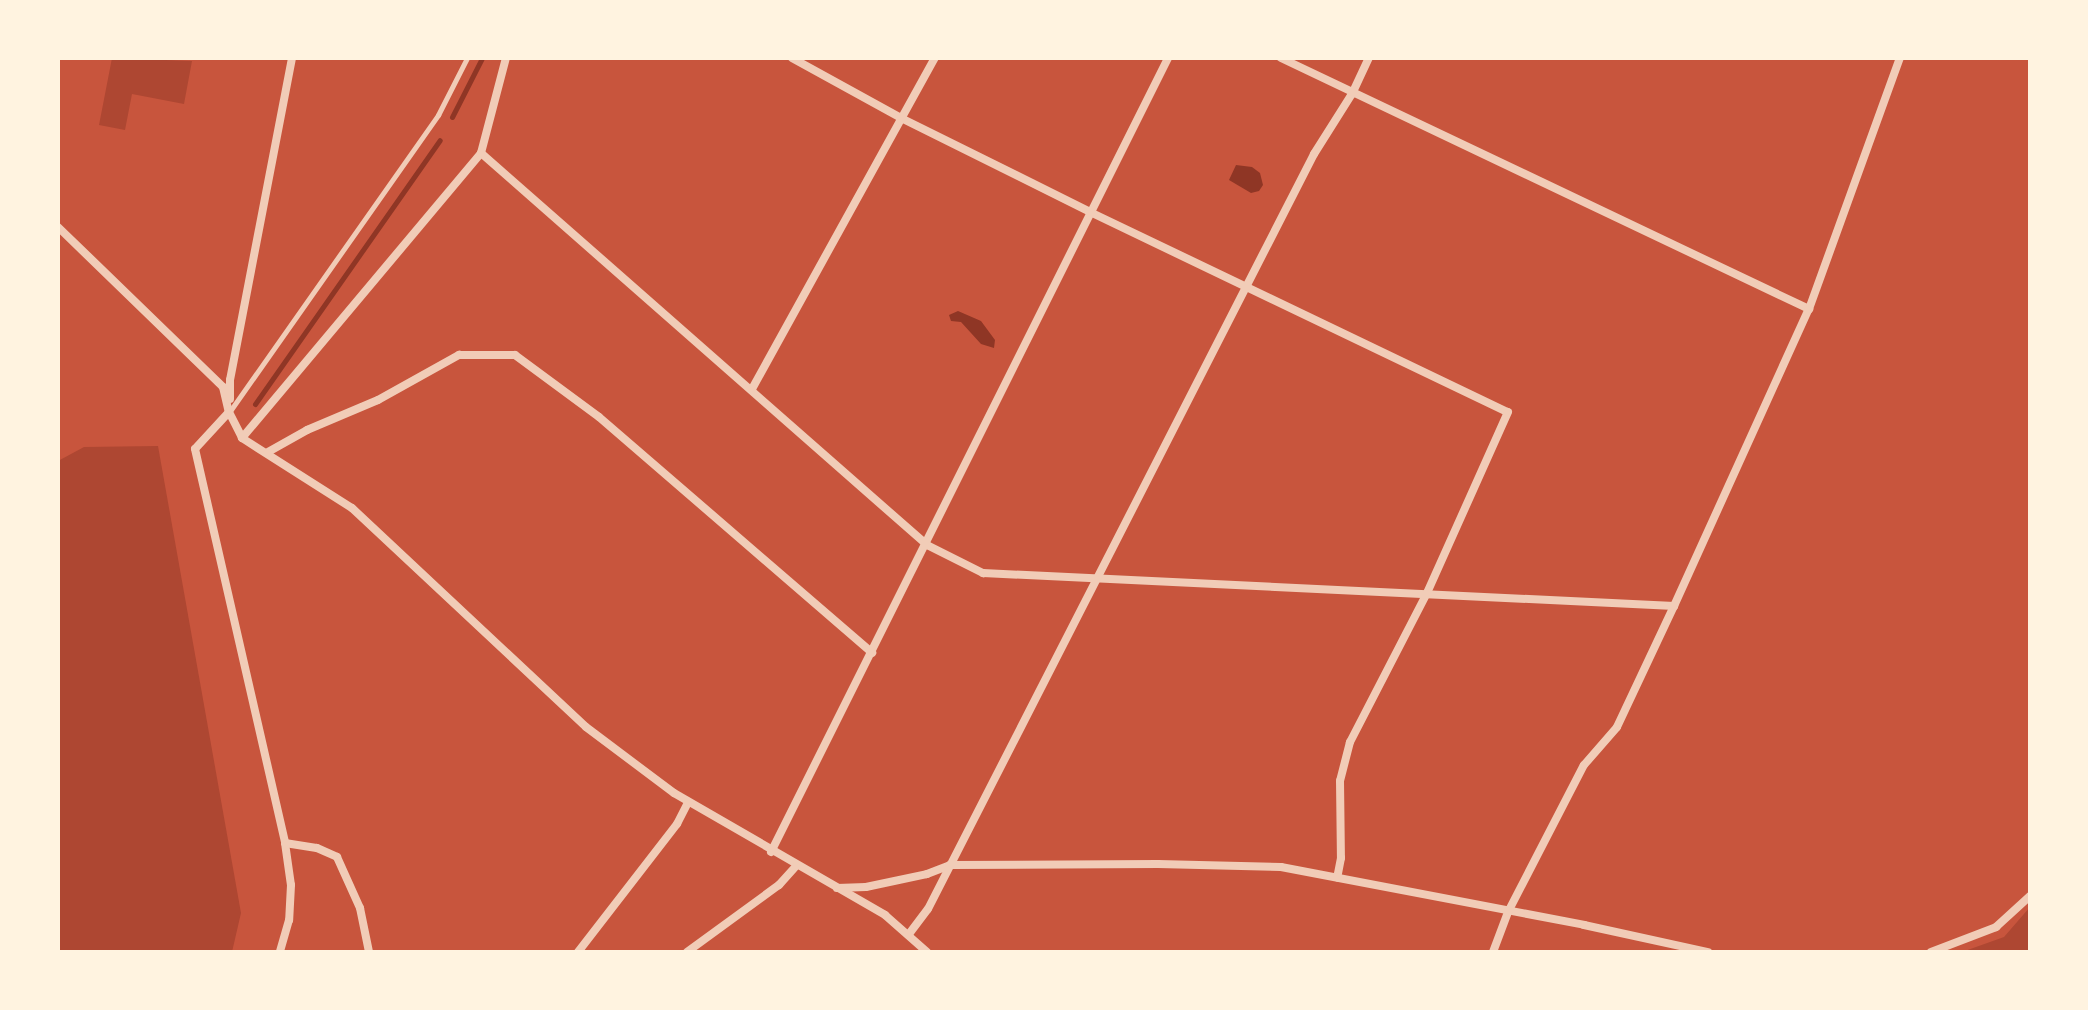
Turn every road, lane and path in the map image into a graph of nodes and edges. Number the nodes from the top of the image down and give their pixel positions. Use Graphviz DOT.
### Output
graph roads {
  1 [pos="292,58"];
  2 [pos="467,58"];
  3 [pos="506,58"];
  4 [pos="792,58"];
  5 [pos="935,58"];
  6 [pos="1168,58"];
  7 [pos="1281,58"];
  8 [pos="1369,58"];
  9 [pos="1900,58"];
  10 [pos="1352,94"];
  11 [pos="901,118"];
  12 [pos="481,153"];
  13 [pos="1090,212"];
  14 [pos="58,227"];
  15 [pos="1247,287"];
  16 [pos="1809,309"];
  17 [pos="752,389"];
  18 [pos="229,412"];
  19 [pos="242,438"];
  20 [pos="268,452"];
  21 [pos="927,545"];
  22 [pos="1095,581"];
  23 [pos="1427,593"];
  24 [pos="1674,606"];
  25 [pos="872,653"];
  26 [pos="688,802"];
  27 [pos="285,843"];
  28 [pos="771,852"];
  29 [pos="950,865"];
  30 [pos="796,866"];
  31 [pos="1337,878"];
  32 [pos="836,888"];
  33 [pos="2030,896"];
  34 [pos="1508,912"];
  35 [pos="909,934"];
  36 [pos="280,952"];
  37 [pos="369,952"];
  38 [pos="578,952"];
  39 [pos="687,952"];
  40 [pos="927,952"];
  41 [pos="1493,952"];
  42 [pos="1708,952"];
  43 [pos="1931,952"];
  1 -- 18 [label="street"];
  2 -- 18 [label="lane"];
  3 -- 12 [label="street"];
  4 -- 11 [label="street"];
  5 -- 11 [label="street"];
  6 -- 13 [label="street"];
  7 -- 10 [label="street"];
  8 -- 10 [label="street"];
  9 -- 16 [label="street"];
  10 -- 15 [label="street"];
  10 -- 16 [label="street"];
  11 -- 13 [label="street"];
  11 -- 17 [label="street"];
  12 -- 17 [label="street"];
  12 -- 19 [label="street"];
  13 -- 15 [label="street"];
  13 -- 21 [label="street"];
  14 -- 18 [label="street"];
  15 -- 22 [label="street"];
  15 -- 23 [label="street"];
  16 -- 24 [label="street"];
  17 -- 21 [label="street"];
  18 -- 19 [label="street"];
  18 -- 27 [label="street"];
  19 -- 20 [label="street"];
  20 -- 25 [label="street"];
  20 -- 26 [label="street"];
  21 -- 22 [label="street"];
  21 -- 25 [label="street"];
  22 -- 23 [label="street"];
  22 -- 29 [label="street"];
  23 -- 24 [label="street"];
  23 -- 31 [label="street"];
  24 -- 34 [label="street"];
  25 -- 28 [label="street"];
  26 -- 28 [label="street"];
  26 -- 38 [label="street"];
  27 -- 36 [label="street"];
  27 -- 37 [label="street"];
  28 -- 30 [label="street"];
  29 -- 31 [label="street"];
  29 -- 32 [label="street"];
  29 -- 35 [label="street"];
  30 -- 32 [label="street"];
  30 -- 39 [label="street"];
  31 -- 34 [label="street"];
  32 -- 35 [label="street"];
  33 -- 43 [label="street"];
  34 -- 41 [label="street"];
  34 -- 42 [label="street"];
  35 -- 40 [label="street"];
}
